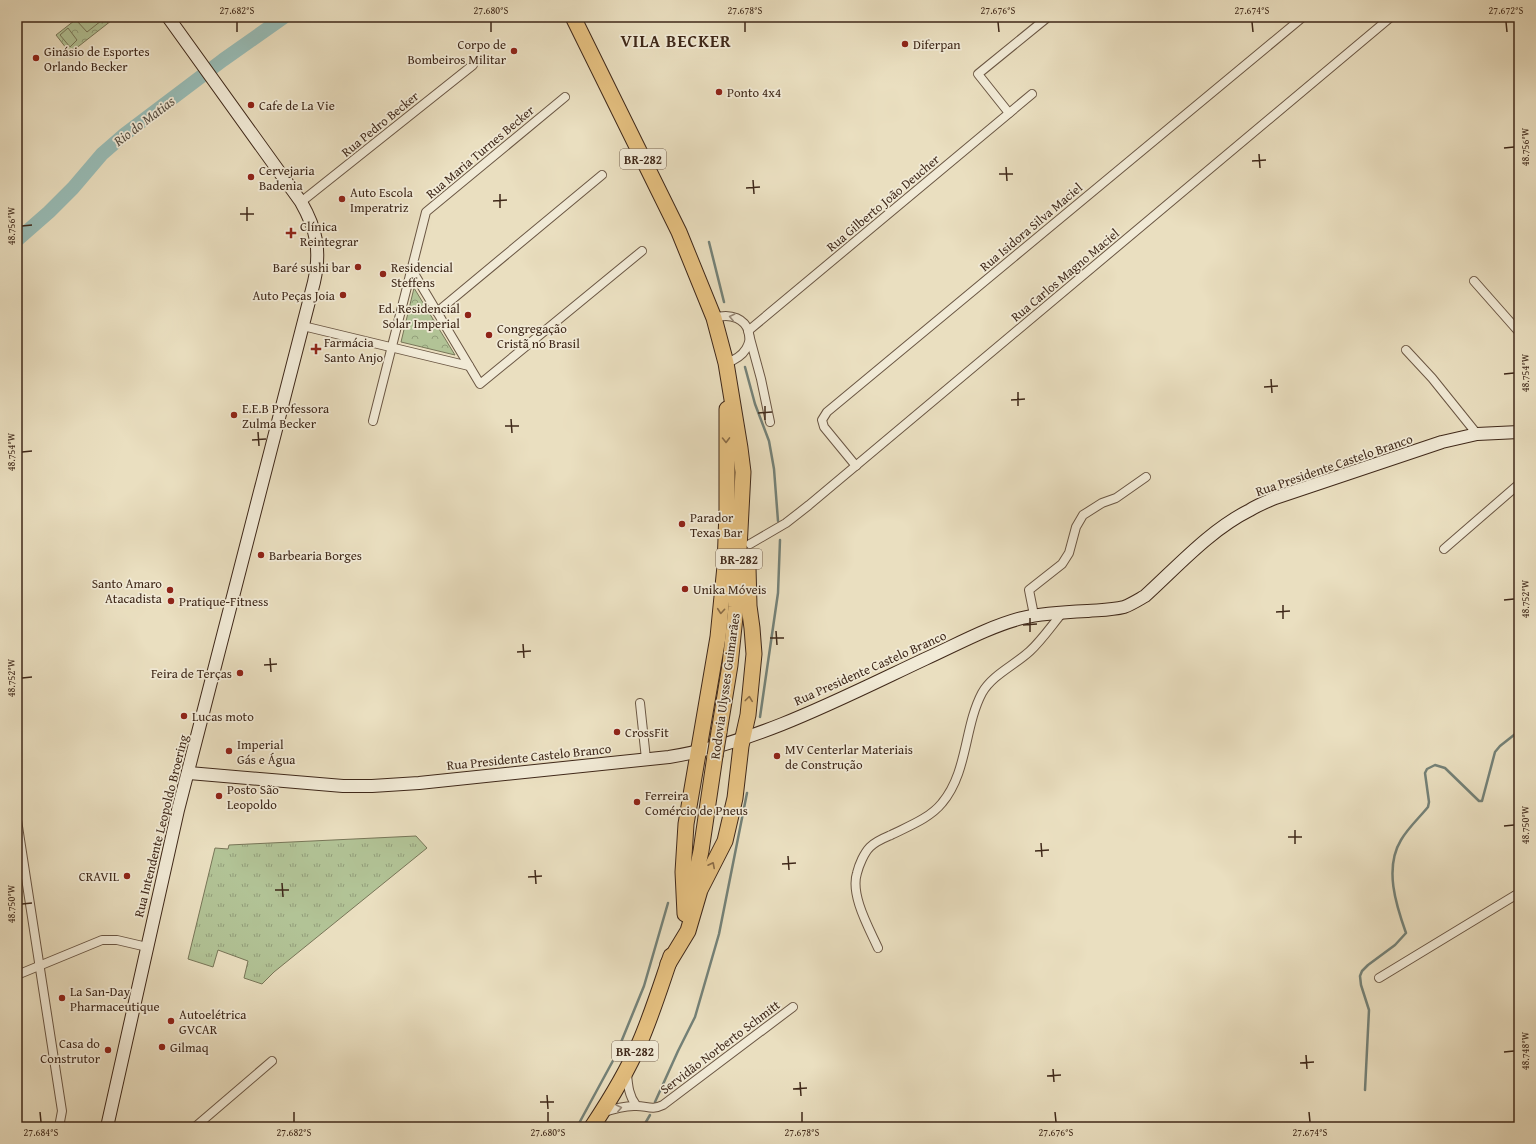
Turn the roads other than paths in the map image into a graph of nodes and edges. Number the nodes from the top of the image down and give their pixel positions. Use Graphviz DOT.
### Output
graph roads {
  1 [pos="168,17"];
  2 [pos="573,17"];
  3 [pos="1048,17"];
  4 [pos="1303,17"];
  5 [pos="1391,17"];
  6 [pos="473,65"];
  7 [pos="1032,94"];
  8 [pos="564,97"];
  9 [pos="1009,113"];
  10 [pos="602,175"];
  11 [pos="302,202"];
  12 [pos="642,251"];
  13 [pos="412,270"];
  14 [pos="1474,281"];
  15 [pos="437,312"];
  16 [pos="714,318"];
  17 [pos="303,326"];
  18 [pos="748,331"];
  19 [pos="1519,332"];
  20 [pos="392,347"];
  21 [pos="1406,350"];
  22 [pos="469,366"];
  23 [pos="727,368"];
  24 [pos="373,421"];
  25 [pos="770,422"];
  26 [pos="1519,432"];
  27 [pos="1477,434"];
  28 [pos="856,466"];
  29 [pos="743,472"];
  30 [pos="1146,477"];
  31 [pos="1519,484"];
  32 [pos="750,544"];
  33 [pos="1444,549"];
  34 [pos="1063,612"];
  35 [pos="1034,615"];
  36 [pos="640,703"];
  37 [pos="743,738"];
  38 [pos="698,751"];
  39 [pos="646,759"];
  40 [pos="189,773"];
  41 [pos="17,820"];
  42 [pos="1519,893"];
  43 [pos="685,914"];
  44 [pos="147,947"];
  45 [pos="878,948"];
  46 [pos="668,964"];
  47 [pos="40,966"];
  48 [pos="17,975"];
  49 [pos="1378,978"];
  50 [pos="794,1007"];
  51 [pos="272,1061"];
  52 [pos="626,1070"];
  53 [pos="636,1105"];
  54 [pos="602,1113"];
  55 [pos="59,1127"];
  56 [pos="107,1127"];
  57 [pos="195,1127"];
  58 [pos="592,1127"];
  1 -- 11 [label="street, Rua Intendente Leopoldo Broering"];
  2 -- 16 [label="highway, Rodovia Ulysses Guimarães / BR-282"];
  3 -- 9 [label="street"];
  4 -- 28 [label="street, Rua Isidora Silva Maciel"];
  5 -- 28 [label="street, Rua Carlos Magno Maciel"];
  6 -- 11 [label="street, Rua Pedro Becker"];
  7 -- 9 [label="street, Rua Gilberto João Deucher"];
  8 -- 13 [label="street, Rua Maria Turnes Becker"];
  9 -- 18 [label="street, Rua Gilberto João Deucher"];
  10 -- 15 [label="street"];
  11 -- 17 [label="street, Rua Intendente Leopoldo Broering"];
  12 -- 22 [label="street"];
  13 -- 15 [label="street"];
  13 -- 20 [label="street, Rua Maria Turnes Becker"];
  14 -- 19 [label="street"];
  15 -- 22 [label="street"];
  18 -- 16 [label="street, one-way"];
  16 -- 23 [label="highway, Rodovia Ulysses Guimarães / BR-282"];
  17 -- 20 [label="street"];
  17 -- 40 [label="street, Rua Intendente Leopoldo Broering"];
  18 -- 23 [label="street"];
  18 -- 25 [label="street"];
  20 -- 22 [label="street"];
  20 -- 24 [label="street, Rua Maria Turnes Becker"];
  21 -- 27 [label="street"];
  23 -- 29 [label="highway, Rodovia Ulysses Guimarães / BR-282"];
  23 -- 38 [label="highway, one-way"];
  26 -- 27 [label="street, Rua Presidente Castelo Branco"];
  27 -- 34 [label="street, Rua Presidente Castelo Branco"];
  28 -- 32 [label="street, Rua Carlos Magno Maciel"];
  29 -- 32 [label="highway"];
  29 -- 43 [label="highway, Rodovia Ulysses Guimarães / BR-282, bridge"];
  30 -- 35 [label="street"];
  31 -- 33 [label="street"];
  37 -- 32 [label="highway, one-way"];
  34 -- 35 [label="street, Rua Presidente Castelo Branco"];
  34 -- 45 [label="street"];
  35 -- 37 [label="street, Rua Presidente Castelo Branco"];
  36 -- 39 [label="street"];
  37 -- 38 [label="street, Rua Presidente Castelo Branco"];
  46 -- 37 [label="highway, one-way"];
  38 -- 39 [label="street, Rua Presidente Castelo Branco"];
  38 -- 43 [label="highway"];
  39 -- 40 [label="street, Rua Presidente Castelo Branco"];
  40 -- 44 [label="street, Rua Intendente Leopoldo Broering"];
  41 -- 47 [label="street"];
  42 -- 49 [label="street"];
  43 -- 46 [label="highway, Rodovia Ulysses Guimarães / BR-282"];
  44 -- 47 [label="street"];
  44 -- 56 [label="street, Rua Intendente Leopoldo Broering"];
  46 -- 52 [label="highway, Rodovia Ulysses Guimarães / BR-282"];
  47 -- 48 [label="street"];
  47 -- 55 [label="street"];
  50 -- 53 [label="street, Servidão Norberto Schmitt"];
  51 -- 57 [label="street"];
  52 -- 53 [label="street"];
  52 -- 54 [label="highway, Rodovia Ulysses Guimarães / BR-282"];
  54 -- 53 [label="street, Servidão Norberto Schmitt, one-way"];
  54 -- 58 [label="highway, Rodovia Ulysses Guimarães / BR-282"];
}
